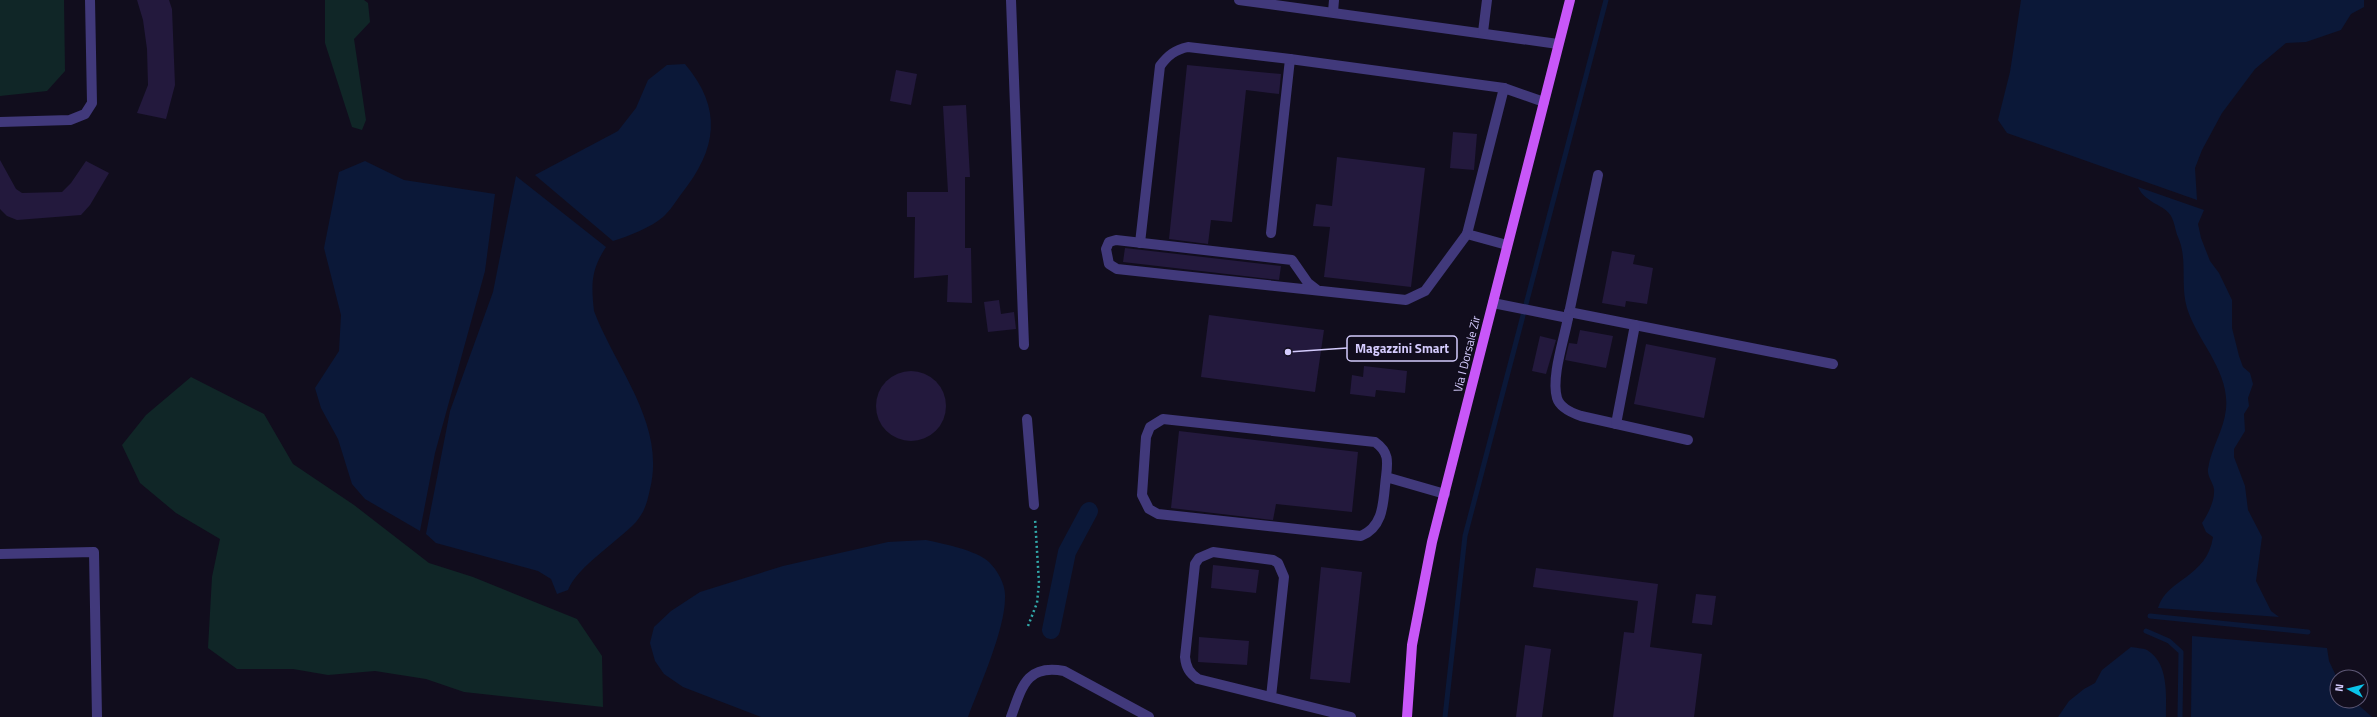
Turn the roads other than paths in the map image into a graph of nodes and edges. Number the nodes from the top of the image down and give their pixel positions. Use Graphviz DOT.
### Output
graph roads {
  1 [pos="90,0"];
  2 [pos="1011,0"];
  3 [pos="1239,0"];
  4 [pos="1334,0"];
  5 [pos="1488,0"];
  6 [pos="1570,0"];
  7 [pos="1333,12"];
  8 [pos="1483,32"];
  9 [pos="1558,44"];
  10 [pos="1290,59"];
  11 [pos="1504,88"];
  12 [pos="1544,102"];
  13 [pos="0,122"];
  14 [pos="1598,175"];
  15 [pos="1271,233"];
  16 [pos="1467,234"];
  17 [pos="1140,243"];
  18 [pos="1507,245"];
  19 [pos="1317,290"];
  20 [pos="1493,303"];
  21 [pos="1569,315"];
  22 [pos="1635,325"];
  23 [pos="1024,346"];
  24 [pos="1833,364"];
  25 [pos="1027,419"];
  26 [pos="1616,424"];
  27 [pos="1688,440"];
  28 [pos="1386,477"];
  29 [pos="1445,494"];
  30 [pos="1034,505"];
  31 [pos="0,554"];
  32 [pos="1271,697"];
  33 [pos="97,717"];
  34 [pos="1011,717"];
  35 [pos="1149,717"];
  36 [pos="1350,717"];
  37 [pos="1407,717"];
  1 -- 13 [label="street"];
  2 -- 23 [label="street"];
  3 -- 7 [label="street"];
  4 -- 7 [label="street"];
  5 -- 8 [label="street"];
  6 -- 9 [label="main road, Via I Dorsale Zir"];
  7 -- 8 [label="street"];
  8 -- 9 [label="street"];
  9 -- 12 [label="main road, Via I Dorsale Zir"];
  10 -- 11 [label="street"];
  10 -- 15 [label="street"];
  10 -- 17 [label="street"];
  11 -- 12 [label="street"];
  11 -- 16 [label="street"];
  12 -- 18 [label="main road, Via I Dorsale Zir"];
  14 -- 21 [label="street"];
  16 -- 18 [label="street"];
  16 -- 19 [label="street"];
  17 -- 19 [label="street"];
  17 -- 19 [label="street"];
  18 -- 20 [label="main road, Via I Dorsale Zir"];
  20 -- 21 [label="street"];
  20 -- 29 [label="main road, Via I Dorsale Zir"];
  21 -- 22 [label="street"];
  21 -- 26 [label="street"];
  22 -- 24 [label="street"];
  22 -- 26 [label="street"];
  25 -- 30 [label="street"];
  26 -- 27 [label="street"];
  28 -- 28 [label="street"];
  28 -- 29 [label="street"];
  29 -- 37 [label="main road, Via I Dorsale Zir"];
  31 -- 33 [label="street"];
  32 -- 32 [label="street"];
  32 -- 36 [label="street"];
  34 -- 35 [label="street"];
}
